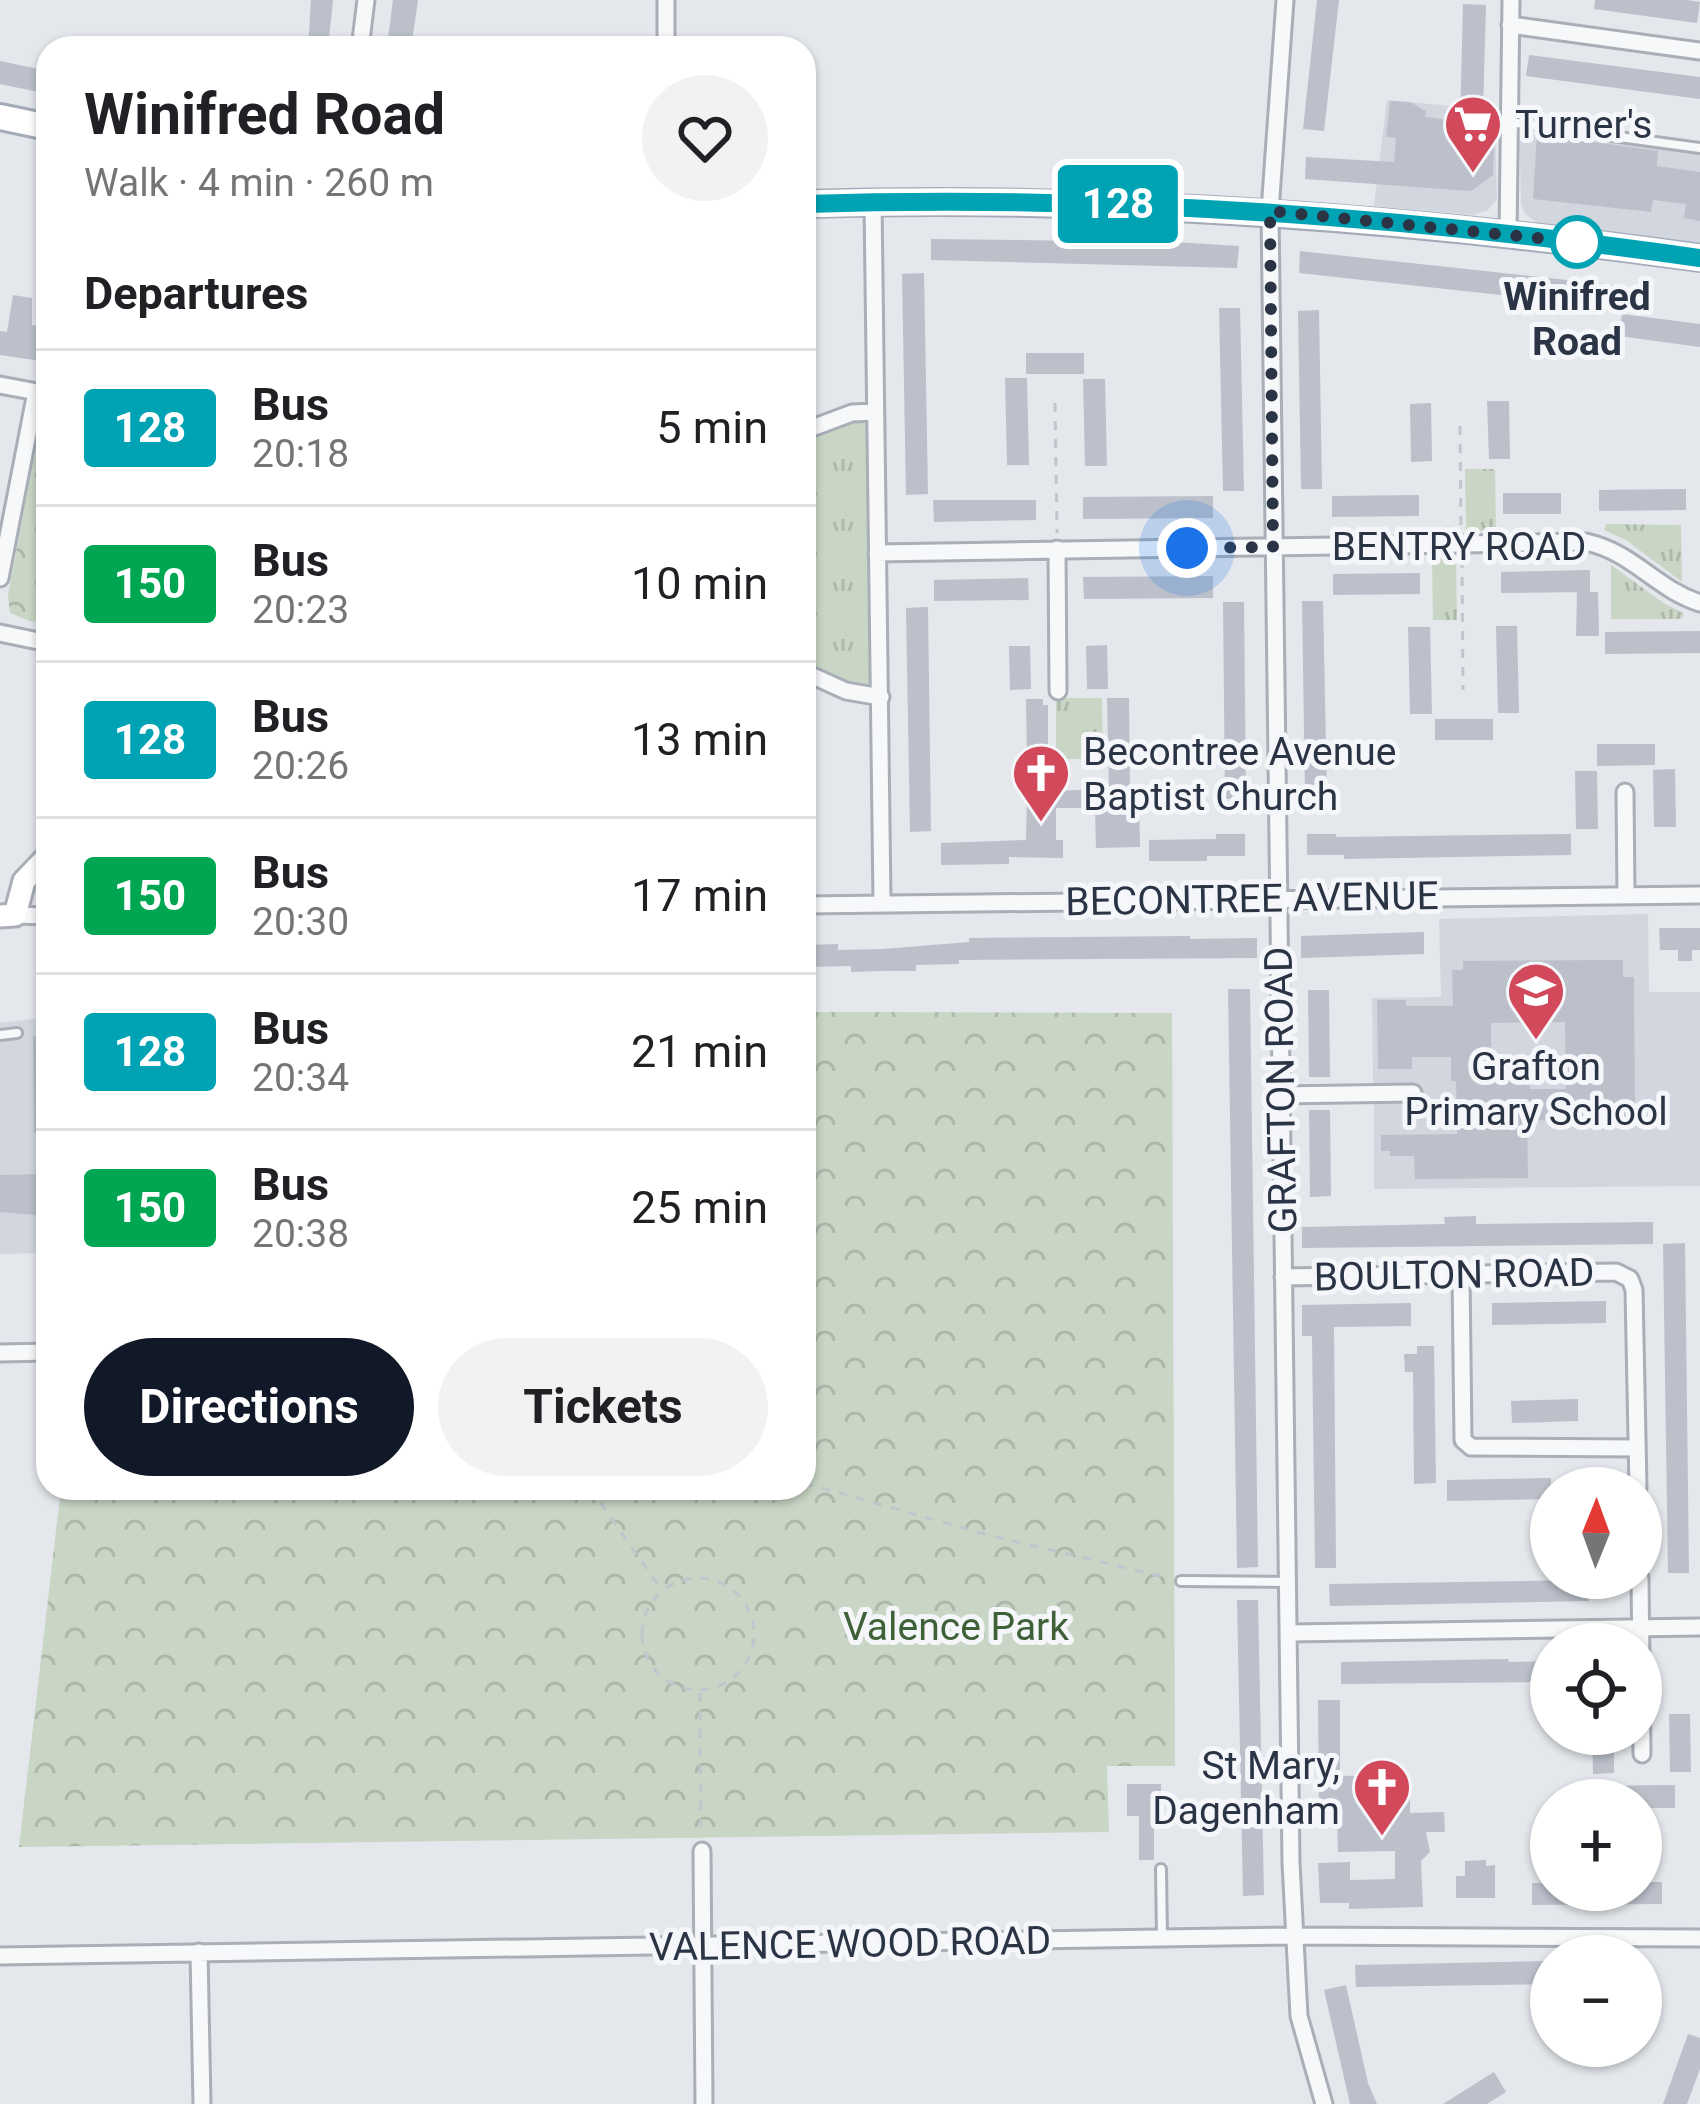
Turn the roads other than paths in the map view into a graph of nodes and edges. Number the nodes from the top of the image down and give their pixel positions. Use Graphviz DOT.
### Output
graph roads {
  1 [pos="366,0"];
  2 [pos="666,0"];
  3 [pos="1285,0"];
  4 [pos="1511,0"];
  5 [pos="1510,25"];
  6 [pos="362,36"];
  7 [pos="666,36"];
  8 [pos="1700,51"];
  9 [pos="0,117"];
  10 [pos="1509,122"];
  11 [pos="36,124"];
  12 [pos="1700,148"];
  13 [pos="873,202"];
  14 [pos="816,204"];
  15 [pos="1270,211"];
  16 [pos="1508,234"];
  17 [pos="1700,257"];
  18 [pos="0,385"];
  19 [pos="36,392"];
  20 [pos="875,412"];
  21 [pos="36,419"];
  22 [pos="816,426"];
  23 [pos="1273,547"];
  24 [pos="1057,549"];
  25 [pos="878,553"];
  26 [pos="0,578"];
  27 [pos="1700,603"];
  28 [pos="0,633"];
  29 [pos="36,640"];
  30 [pos="816,677"];
  31 [pos="1058,691"];
  32 [pos="881,697"];
  33 [pos="1625,791"];
  34 [pos="36,868"];
  35 [pos="1626,895"];
  36 [pos="1700,895"];
  37 [pos="1278,898"];
  38 [pos="882,901"];
  39 [pos="816,904"];
  40 [pos="8,916"];
  41 [pos="17,1033"];
  42 [pos="0,1035"];
  43 [pos="1413,1093"];
  44 [pos="1279,1095"];
  45 [pos="1461,1275"];
  46 [pos="1283,1277"];
  47 [pos="36,1352"];
  48 [pos="0,1353"];
  49 [pos="1637,1448"];
  50 [pos="1637,1467"];
  51 [pos="1181,1581"];
  52 [pos="1287,1582"];
  53 [pos="1662,1628"];
  54 [pos="1700,1628"];
  55 [pos="1530,1630"];
  56 [pos="1289,1633"];
  57 [pos="702,1851"];
  58 [pos="1161,1868"];
  59 [pos="1294,1936"];
  60 [pos="1700,1938"];
  61 [pos="1162,1939"];
  62 [pos="702,1944"];
  63 [pos="199,1952"];
  64 [pos="0,1955"];
  65 [pos="202,2104"];
  66 [pos="704,2104"];
  67 [pos="1324,2104"];
  1 -- 6 [label="street"];
  2 -- 7 [label="street"];
  3 -- 15 [label="street, GRAFTON ROAD"];
  4 -- 5 [label="street"];
  5 -- 8 [label="street"];
  5 -- 10 [label="street"];
  9 -- 11 [label="main road"];
  10 -- 12 [label="lane"];
  10 -- 16 [label="street"];
  13 -- 14 [label="main road"];
  13 -- 15 [label="main road"];
  13 -- 20 [label="street"];
  15 -- 16 [label="main road"];
  15 -- 23 [label="street, GRAFTON ROAD"];
  16 -- 17 [label="main road"];
  18 -- 19 [label="street"];
  20 -- 22 [label="street"];
  20 -- 25 [label="street"];
  21 -- 26 [label="street"];
  23 -- 24 [label="street, BENTRY ROAD"];
  23 -- 27 [label="street, BENTRY ROAD"];
  23 -- 37 [label="street, GRAFTON ROAD"];
  24 -- 25 [label="street, BENTRY ROAD"];
  24 -- 31 [label="street"];
  25 -- 32 [label="street"];
  28 -- 29 [label="street"];
  30 -- 32 [label="street"];
  32 -- 38 [label="street"];
  33 -- 35 [label="street"];
  34 -- 40 [label="street"];
  35 -- 36 [label="street, BECONTREE AVENUE"];
  35 -- 37 [label="street, BECONTREE AVENUE"];
  37 -- 38 [label="street, BECONTREE AVENUE"];
  37 -- 44 [label="street, GRAFTON ROAD"];
  38 -- 39 [label="street, BECONTREE AVENUE"];
  41 -- 42 [label="lane"];
  43 -- 44 [label="street"];
  44 -- 46 [label="street, GRAFTON ROAD"];
  45 -- 46 [label="street, BOULTON ROAD"];
  45 -- 49 [label="street, BOULTON ROAD"];
  45 -- 49 [label="street"];
  46 -- 52 [label="street, GRAFTON ROAD"];
  47 -- 48 [label="street"];
  49 -- 50 [label="street, BOULTON ROAD"];
  51 -- 52 [label="lane"];
  52 -- 56 [label="street, GRAFTON ROAD"];
  53 -- 54 [label="street"];
  55 -- 56 [label="street"];
  56 -- 59 [label="street, GRAFTON ROAD"];
  57 -- 62 [label="street"];
  58 -- 61 [label="lane"];
  59 -- 60 [label="street, VALENCE WOOD ROAD"];
  59 -- 61 [label="street, VALENCE WOOD ROAD"];
  59 -- 67 [label="street, GRAFTON ROAD"];
  61 -- 62 [label="street, VALENCE WOOD ROAD"];
  62 -- 63 [label="street, VALENCE WOOD ROAD"];
  62 -- 66 [label="street"];
  63 -- 64 [label="street, VALENCE WOOD ROAD"];
  63 -- 65 [label="street"];
}
